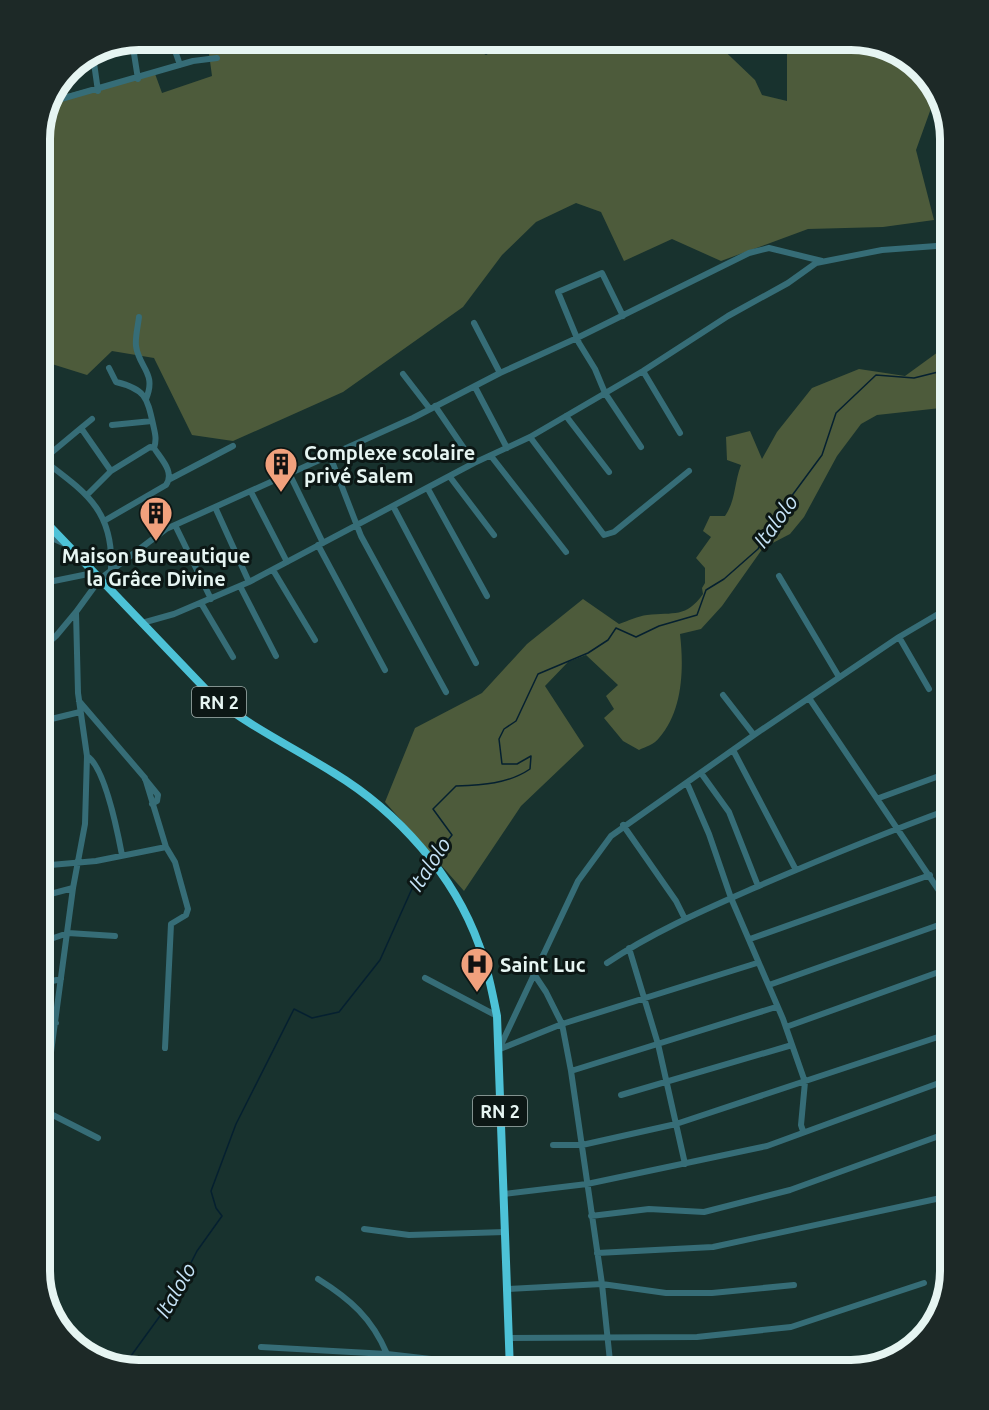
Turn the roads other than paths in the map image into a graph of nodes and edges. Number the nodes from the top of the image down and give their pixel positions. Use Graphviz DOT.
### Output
graph roads {
  1 [pos="133,50"];
  2 [pos="175,50"];
  3 [pos="217,58"];
  4 [pos="94,61"];
  5 [pos="180,65"];
  6 [pos="138,79"];
  7 [pos="98,91"];
  8 [pos="58,100"];
  9 [pos="940,246"];
  10 [pos="822,261"];
  11 [pos="623,316"];
  12 [pos="139,317"];
  13 [pos="474,323"];
  14 [pos="577,338"];
  15 [pos="109,368"];
  16 [pos="643,371"];
  17 [pos="500,373"];
  18 [pos="403,374"];
  19 [pos="475,387"];
  20 [pos="605,393"];
  21 [pos="146,399"];
  22 [pos="433,407"];
  23 [pos="566,416"];
  24 [pos="92,419"];
  25 [pos="152,421"];
  26 [pos="112,425"];
  27 [pos="81,428"];
  28 [pos="680,433"];
  29 [pos="530,437"];
  30 [pos="233,446"];
  31 [pos="641,447"];
  32 [pos="154,448"];
  33 [pos="507,448"];
  34 [pos="50,454"];
  35 [pos="330,456"];
  36 [pos="491,456"];
  37 [pos="474,463"];
  38 [pos="50,464"];
  39 [pos="111,471"];
  40 [pos="689,471"];
  41 [pos="609,472"];
  42 [pos="290,475"];
  43 [pos="450,477"];
  44 [pos="170,479"];
  45 [pos="428,489"];
  46 [pos="251,492"];
  47 [pos="88,494"];
  48 [pos="393,506"];
  49 [pos="214,507"];
  50 [pos="104,521"];
  51 [pos="175,525"];
  52 [pos="356,525"];
  53 [pos="50,527"];
  54 [pos="494,535"];
  55 [pos="50,537"];
  56 [pos="321,544"];
  57 [pos="68,546"];
  58 [pos="566,552"];
  59 [pos="286,562"];
  60 [pos="111,569"];
  61 [pos="273,570"];
  62 [pos="97,576"];
  63 [pos="778,576"];
  64 [pos="50,582"];
  65 [pos="249,582"];
  66 [pos="240,586"];
  67 [pos="487,596"];
  68 [pos="211,599"];
  69 [pos="201,603"];
  70 [pos="76,612"];
  71 [pos="940,613"];
  72 [pos="142,623"];
  73 [pos="899,637"];
  74 [pos="315,640"];
  75 [pos="50,641"];
  76 [pos="276,656"];
  77 [pos="233,657"];
  78 [pos="476,663"];
  79 [pos="385,670"];
  80 [pos="840,677"];
  81 [pos="929,689"];
  82 [pos="446,692"];
  83 [pos="723,695"];
  84 [pos="809,698"];
  85 [pos="79,701"];
  86 [pos="80,712"];
  87 [pos="50,719"];
  88 [pos="754,735"];
  89 [pos="733,750"];
  90 [pos="87,756"];
  91 [pos="701,773"];
  92 [pos="940,776"];
  93 [pos="687,783"];
  94 [pos="879,798"];
  95 [pos="940,813"];
  96 [pos="623,825"];
  97 [pos="898,828"];
  98 [pos="166,847"];
  99 [pos="122,855"];
  100 [pos="78,862"];
  101 [pos="50,865"];
  102 [pos="796,870"];
  103 [pos="930,875"];
  104 [pos="758,886"];
  105 [pos="73,888"];
  106 [pos="940,891"];
  107 [pos="50,894"];
  108 [pos="731,898"];
  109 [pos="685,919"];
  110 [pos="940,925"];
  111 [pos="68,933"];
  112 [pos="115,936"];
  113 [pos="50,939"];
  114 [pos="750,939"];
  115 [pos="629,948"];
  116 [pos="607,963"];
  117 [pos="757,963"];
  118 [pos="940,972"];
  119 [pos="534,974"];
  120 [pos="425,978"];
  121 [pos="61,979"];
  122 [pos="50,982"];
  123 [pos="769,985"];
  124 [pos="645,996"];
  125 [pos="776,1007"];
  126 [pos="496,1017"];
  127 [pos="56,1023"];
  128 [pos="50,1024"];
  129 [pos="562,1024"];
  130 [pos="786,1027"];
  131 [pos="940,1036"];
  132 [pos="658,1044"];
  133 [pos="792,1045"];
  134 [pos="165,1048"];
  135 [pos="499,1049"];
  136 [pos="50,1061"];
  137 [pos="571,1071"];
  138 [pos="805,1082"];
  139 [pos="940,1082"];
  140 [pos="667,1084"];
  141 [pos="621,1095"];
  142 [pos="50,1114"];
  143 [pos="676,1124"];
  144 [pos="803,1131"];
  145 [pos="940,1135"];
  146 [pos="98,1138"];
  147 [pos="553,1145"];
  148 [pos="582,1145"];
  149 [pos="685,1164"];
  150 [pos="587,1184"];
  151 [pos="504,1194"];
  152 [pos="940,1198"];
  153 [pos="591,1216"];
  154 [pos="364,1229"];
  155 [pos="505,1232"];
  156 [pos="597,1253"];
  157 [pos="318,1280"];
  158 [pos="924,1283"];
  159 [pos="602,1284"];
  160 [pos="794,1285"];
  161 [pos="506,1289"];
  162 [pos="608,1336"];
  163 [pos="508,1338"];
  164 [pos="261,1347"];
  165 [pos="387,1354"];
  166 [pos="445,1360"];
  167 [pos="509,1360"];
  168 [pos="610,1360"];
  1 -- 6 [label="street"];
  2 -- 5 [label="street"];
  3 -- 5 [label="street"];
  4 -- 7 [label="street"];
  5 -- 6 [label="street"];
  6 -- 7 [label="street"];
  7 -- 8 [label="street"];
  9 -- 10 [label="street"];
  10 -- 11 [label="street"];
  10 -- 16 [label="street"];
  11 -- 14 [label="street"];
  11 -- 14 [label="street"];
  12 -- 21 [label="street"];
  13 -- 17 [label="street"];
  14 -- 17 [label="street"];
  14 -- 20 [label="street"];
  15 -- 21 [label="street"];
  16 -- 20 [label="street"];
  16 -- 28 [label="street"];
  17 -- 19 [label="street"];
  18 -- 22 [label="street"];
  19 -- 22 [label="street"];
  19 -- 33 [label="street"];
  20 -- 23 [label="street"];
  20 -- 31 [label="street"];
  21 -- 25 [label="street"];
  22 -- 35 [label="street"];
  22 -- 37 [label="street"];
  23 -- 29 [label="street"];
  23 -- 41 [label="street"];
  24 -- 27 [label="street"];
  25 -- 26 [label="street"];
  25 -- 32 [label="street"];
  27 -- 34 [label="street"];
  27 -- 39 [label="street"];
  29 -- 33 [label="street"];
  29 -- 40 [label="street"];
  30 -- 44 [label="street"];
  32 -- 39 [label="street"];
  32 -- 44 [label="street"];
  33 -- 36 [label="street"];
  35 -- 42 [label="street"];
  35 -- 52 [label="street"];
  36 -- 37 [label="street"];
  36 -- 58 [label="street"];
  37 -- 43 [label="street"];
  38 -- 47 [label="street"];
  39 -- 47 [label="street"];
  42 -- 46 [label="street"];
  42 -- 56 [label="street"];
  43 -- 45 [label="street"];
  43 -- 54 [label="street"];
  44 -- 50 [label="street"];
  45 -- 48 [label="street"];
  45 -- 67 [label="street"];
  46 -- 49 [label="street"];
  46 -- 59 [label="street"];
  47 -- 50 [label="street"];
  48 -- 52 [label="street"];
  48 -- 78 [label="street"];
  49 -- 51 [label="street"];
  49 -- 65 [label="street"];
  50 -- 60 [label="street"];
  51 -- 60 [label="street"];
  51 -- 68 [label="street"];
  52 -- 56 [label="street"];
  52 -- 82 [label="street"];
  53 -- 57 [label="highway, RN 2"];
  55 -- 57 [label="street"];
  56 -- 59 [label="street"];
  56 -- 79 [label="street"];
  57 -- 62 [label="highway, RN 2"];
  59 -- 61 [label="street"];
  60 -- 62 [label="street"];
  61 -- 65 [label="street"];
  61 -- 74 [label="street"];
  62 -- 64 [label="street"];
  62 -- 70 [label="street"];
  62 -- 72 [label="highway, RN 2"];
  63 -- 80 [label="street"];
  65 -- 66 [label="street"];
  66 -- 68 [label="street"];
  66 -- 76 [label="street"];
  68 -- 69 [label="street"];
  69 -- 72 [label="street"];
  69 -- 77 [label="street"];
  70 -- 75 [label="street"];
  70 -- 85 [label="street"];
  71 -- 73 [label="street"];
  72 -- 126 [label="highway, RN 2"];
  73 -- 80 [label="street"];
  73 -- 81 [label="street"];
  80 -- 84 [label="street"];
  83 -- 88 [label="street"];
  84 -- 88 [label="street"];
  84 -- 94 [label="street"];
  85 -- 86 [label="street"];
  85 -- 98 [label="street"];
  86 -- 87 [label="street"];
  86 -- 90 [label="street"];
  88 -- 89 [label="street"];
  89 -- 91 [label="street"];
  89 -- 102 [label="street"];
  90 -- 99 [label="street"];
  90 -- 100 [label="street"];
  91 -- 93 [label="street"];
  91 -- 104 [label="street"];
  92 -- 94 [label="street"];
  93 -- 96 [label="street"];
  93 -- 108 [label="street"];
  94 -- 97 [label="street"];
  95 -- 97 [label="street"];
  96 -- 109 [label="street"];
  96 -- 119 [label="street"];
  97 -- 102 [label="street"];
  97 -- 103 [label="street"];
  98 -- 99 [label="street"];
  98 -- 134 [label="street"];
  99 -- 100 [label="street"];
  100 -- 101 [label="street"];
  100 -- 105 [label="street"];
  102 -- 104 [label="street"];
  103 -- 106 [label="street"];
  103 -- 114 [label="street"];
  104 -- 108 [label="street"];
  105 -- 107 [label="street"];
  105 -- 111 [label="street"];
  108 -- 109 [label="street"];
  108 -- 114 [label="street"];
  109 -- 115 [label="street"];
  110 -- 123 [label="street"];
  111 -- 112 [label="street"];
  111 -- 113 [label="street"];
  111 -- 121 [label="street"];
  114 -- 117 [label="street"];
  115 -- 116 [label="street"];
  115 -- 124 [label="street"];
  117 -- 123 [label="street"];
  117 -- 124 [label="street"];
  118 -- 130 [label="street"];
  119 -- 129 [label="street"];
  119 -- 135 [label="street"];
  120 -- 126 [label="street"];
  121 -- 122 [label="street"];
  121 -- 127 [label="street"];
  123 -- 125 [label="street"];
  124 -- 129 [label="street"];
  124 -- 132 [label="street"];
  125 -- 130 [label="street"];
  125 -- 132 [label="street"];
  126 -- 135 [label="highway, RN 2"];
  127 -- 128 [label="street"];
  127 -- 136 [label="street"];
  129 -- 135 [label="street"];
  129 -- 137 [label="street"];
  130 -- 133 [label="street"];
  131 -- 138 [label="street"];
  132 -- 137 [label="street"];
  132 -- 140 [label="street"];
  133 -- 138 [label="street"];
  133 -- 140 [label="street"];
  135 -- 151 [label="highway, RN 2"];
  137 -- 148 [label="street"];
  138 -- 143 [label="street"];
  138 -- 144 [label="street"];
  139 -- 144 [label="street"];
  140 -- 141 [label="street"];
  140 -- 143 [label="street"];
  142 -- 146 [label="street"];
  143 -- 148 [label="street"];
  143 -- 149 [label="street"];
  144 -- 149 [label="street"];
  145 -- 153 [label="street"];
  147 -- 148 [label="street"];
  148 -- 150 [label="street"];
  149 -- 150 [label="street"];
  150 -- 151 [label="street"];
  150 -- 153 [label="street"];
  151 -- 155 [label="highway, RN 2"];
  152 -- 156 [label="street"];
  153 -- 156 [label="street"];
  154 -- 155 [label="street"];
  155 -- 161 [label="highway, RN 2"];
  156 -- 159 [label="street"];
  157 -- 165 [label="street"];
  158 -- 162 [label="street"];
  159 -- 160 [label="street"];
  159 -- 161 [label="street"];
  159 -- 162 [label="street"];
  161 -- 163 [label="highway, RN 2"];
  162 -- 163 [label="street"];
  162 -- 168 [label="street"];
  163 -- 167 [label="highway, RN 2"];
  164 -- 165 [label="street"];
  165 -- 166 [label="street"];
}
